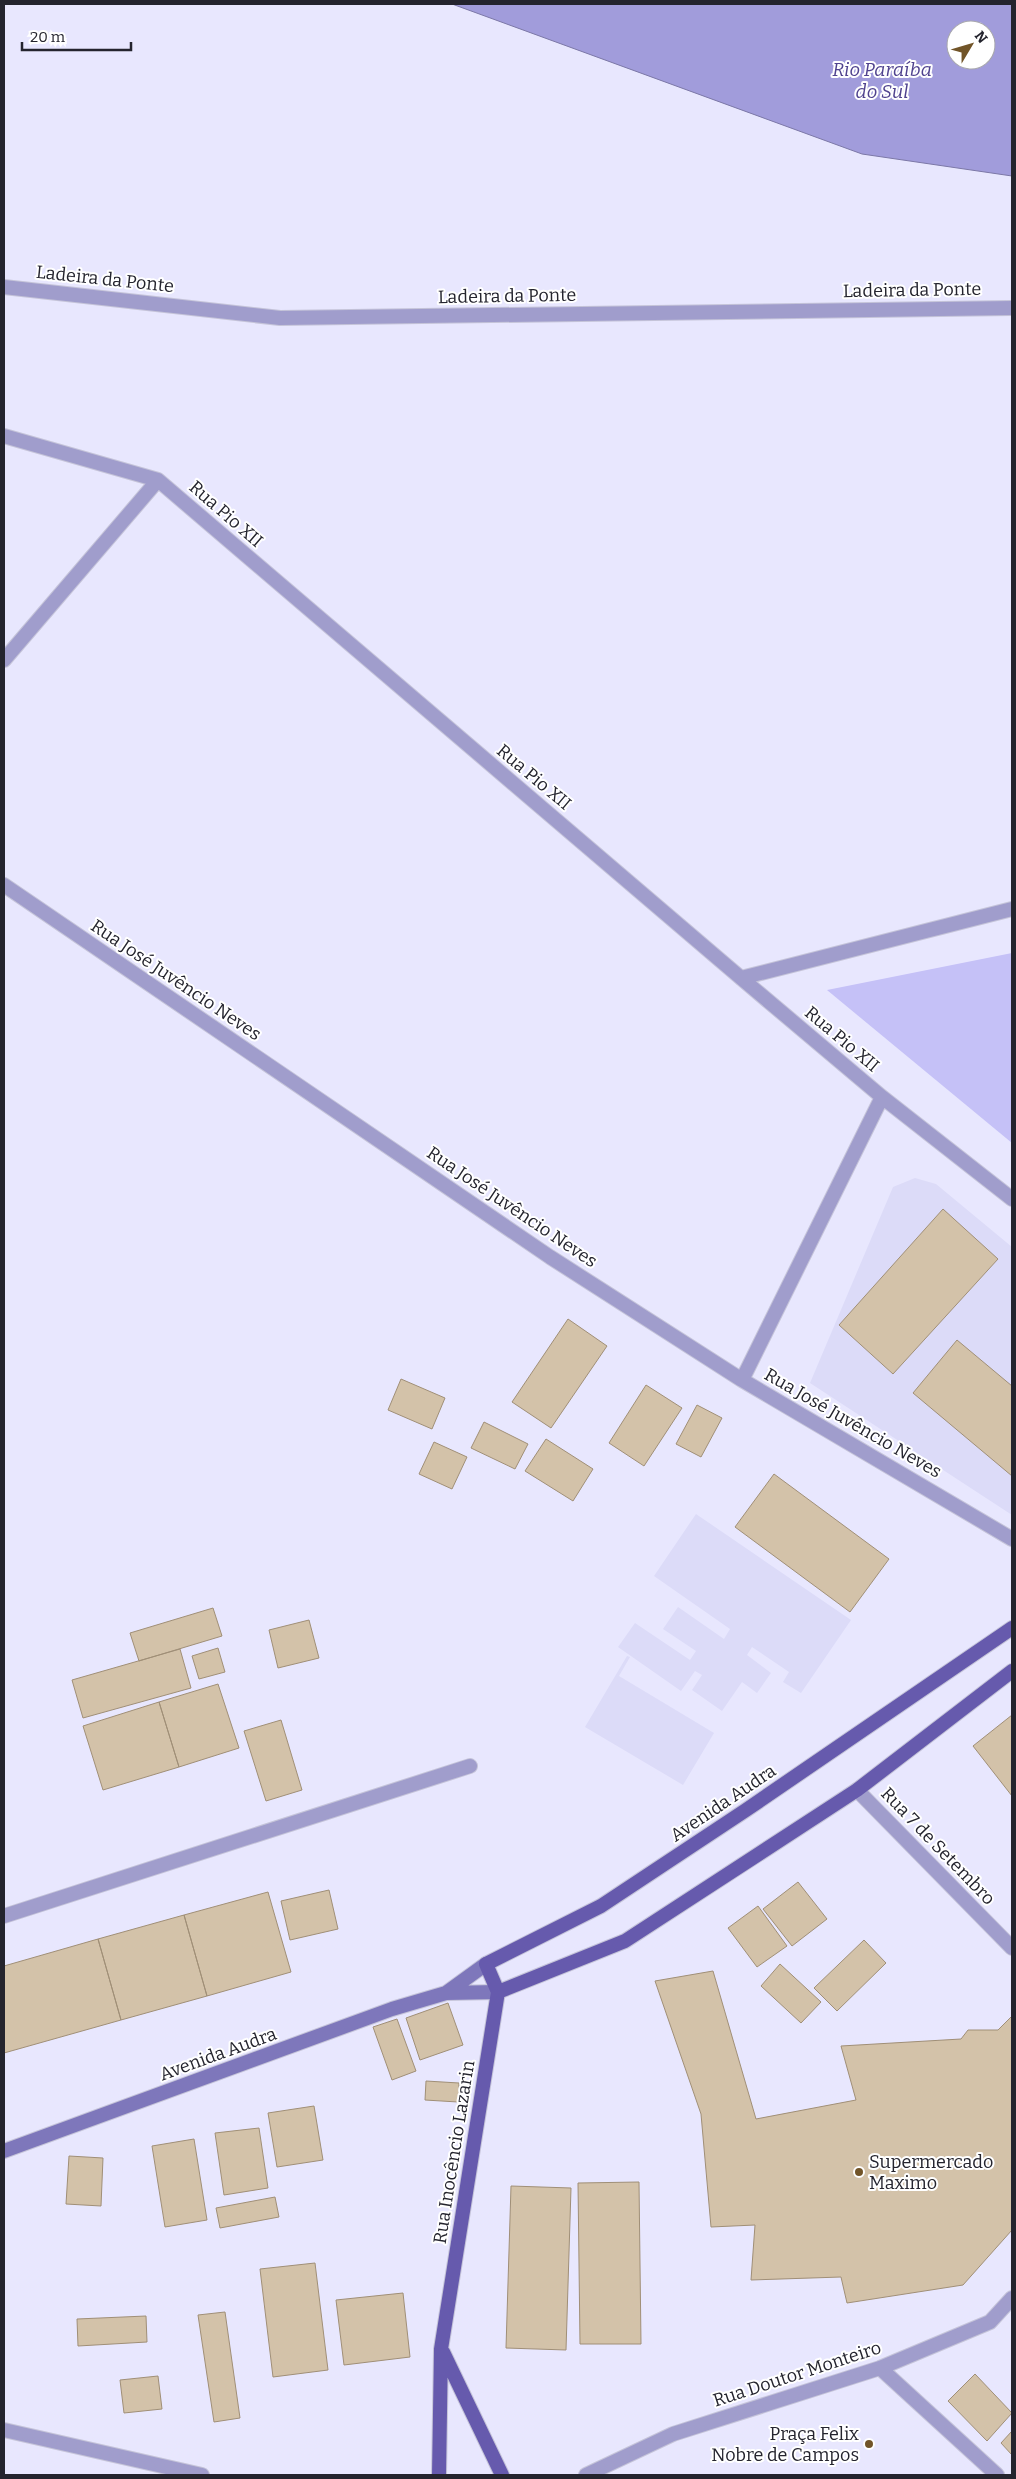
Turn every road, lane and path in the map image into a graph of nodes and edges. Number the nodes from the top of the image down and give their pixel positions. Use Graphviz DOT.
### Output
graph roads {
  1 [pos="4,287"];
  2 [pos="1012,308"];
  3 [pos="4,436"];
  4 [pos="158,480"];
  5 [pos="4,660"];
  6 [pos="4,885"];
  7 [pos="1012,909"];
  8 [pos="741,978"];
  9 [pos="882,1096"];
  10 [pos="1012,1199"];
  11 [pos="742,1380"];
  12 [pos="1012,1539"];
  13 [pos="1012,1628"];
  14 [pos="1012,1671"];
  15 [pos="470,1766"];
  16 [pos="857,1790"];
  17 [pos="4,1916"];
  18 [pos="1012,1948"];
  19 [pos="486,1964"];
  20 [pos="446,1992"];
  21 [pos="498,1992"];
  22 [pos="4,2152"];
  23 [pos="1012,2298"];
  24 [pos="441,2349"];
  25 [pos="880,2368"];
  26 [pos="4,2430"];
  27 [pos="202,2475"];
  28 [pos="438,2475"];
  29 [pos="502,2475"];
  30 [pos="586,2475"];
  31 [pos="997,2475"];
  1 -- 2 [label="street, Ladeira da Ponte"];
  3 -- 4 [label="street, Rua Pio XII"];
  4 -- 5 [label="street"];
  4 -- 8 [label="street, Rua Pio XII"];
  6 -- 11 [label="street, Rua José Juvêncio Neves"];
  7 -- 8 [label="street"];
  8 -- 9 [label="street, Rua Pio XII"];
  9 -- 10 [label="street, Rua Pio XII"];
  9 -- 11 [label="street"];
  11 -- 12 [label="street, Rua José Juvêncio Neves"];
  13 -- 19 [label="main road, Avenida Audra"];
  14 -- 16 [label="main road, Avenida Audra"];
  15 -- 17 [label="street"];
  16 -- 18 [label="street, Rua 7 de Setembro"];
  16 -- 21 [label="main road, Avenida Audra"];
  19 -- 20 [label="main road, Avenida Audra"];
  19 -- 21 [label="main road"];
  20 -- 21 [label="main road, Avenida Audra"];
  20 -- 22 [label="main road, Avenida Audra"];
  21 -- 24 [label="main road, Rua Inocêncio Lazarin"];
  23 -- 25 [label="street, Rua Doutor Monteiro"];
  24 -- 28 [label="main road, Rua Inocêncio Lazarin"];
  24 -- 29 [label="main road"];
  25 -- 30 [label="street, Rua Doutor Monteiro"];
  25 -- 31 [label="street"];
  26 -- 27 [label="street"];
}
